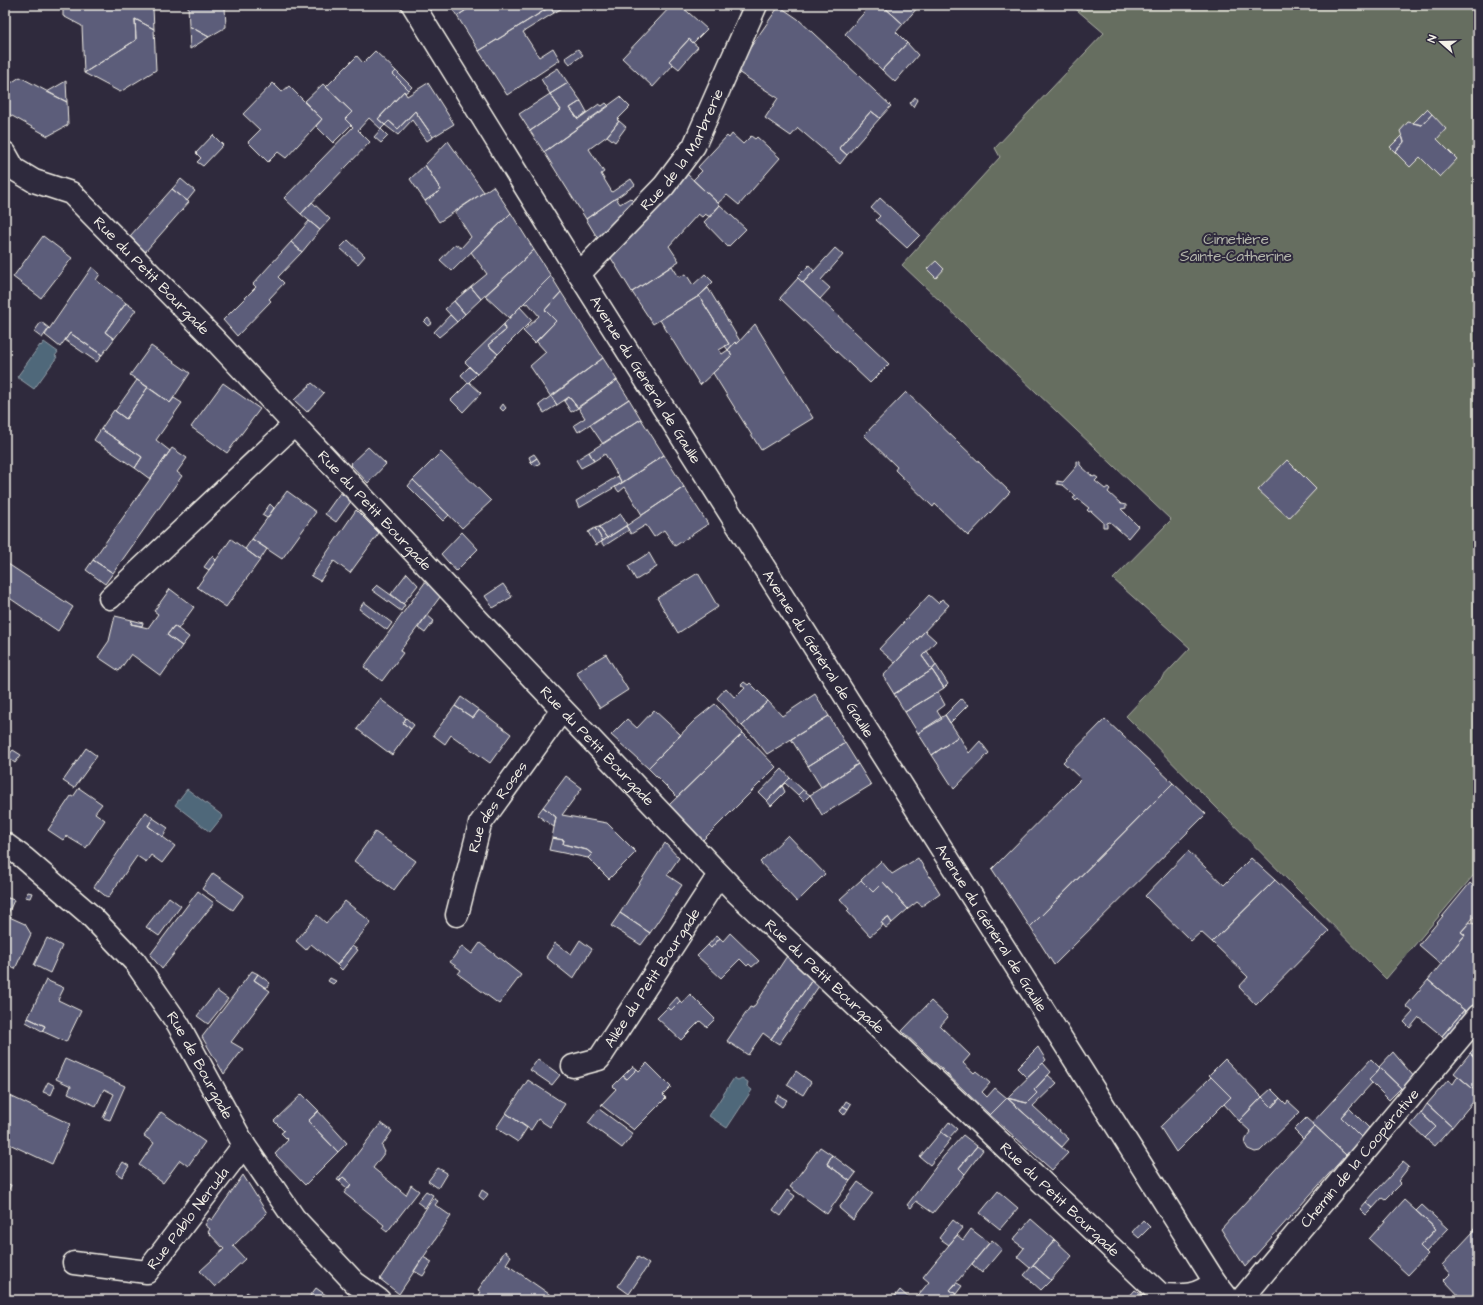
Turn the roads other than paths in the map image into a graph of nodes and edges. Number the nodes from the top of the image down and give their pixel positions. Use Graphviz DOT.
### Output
graph roads {
  1 [pos="413,5"];
  2 [pos="756,5"];
  3 [pos="8,168"];
  4 [pos="579,274"];
  5 [pos="294,425"];
  6 [pos="110,598"];
  7 [pos="562,710"];
  8 [pos="5,844"];
  9 [pos="719,875"];
  10 [pos="457,915"];
  11 [pos="1478,1016"];
  12 [pos="574,1066"];
  13 [pos="244,1145"];
  14 [pos="74,1263"];
  15 [pos="1215,1282"];
  16 [pos="379,1300"];
  17 [pos="1228,1300"];
  18 [pos="1241,1300"];
  1 -- 4 [label="street, Avenue du Général de Gaulle"];
  2 -- 4 [label="street, Rue de la Marbrerie"];
  3 -- 5 [label="street, Rue du Petit Bourgade"];
  4 -- 15 [label="street, Avenue du Général de Gaulle"];
  5 -- 6 [label="street"];
  5 -- 7 [label="street, Rue du Petit Bourgade"];
  7 -- 9 [label="street, Rue du Petit Bourgade"];
  7 -- 10 [label="street, Rue des Roses"];
  8 -- 13 [label="street, Rue de Bourgade"];
  9 -- 12 [label="street, Allée du Petit Bourgade"];
  9 -- 15 [label="street, Rue du Petit Bourgade"];
  11 -- 18 [label="street, Chemin de la Coopérative"];
  13 -- 14 [label="street, Rue Pablo Neruda"];
  13 -- 16 [label="street, Rue de Bourgade"];
  15 -- 17 [label="street, Avenue du Général de Gaulle"];
}
